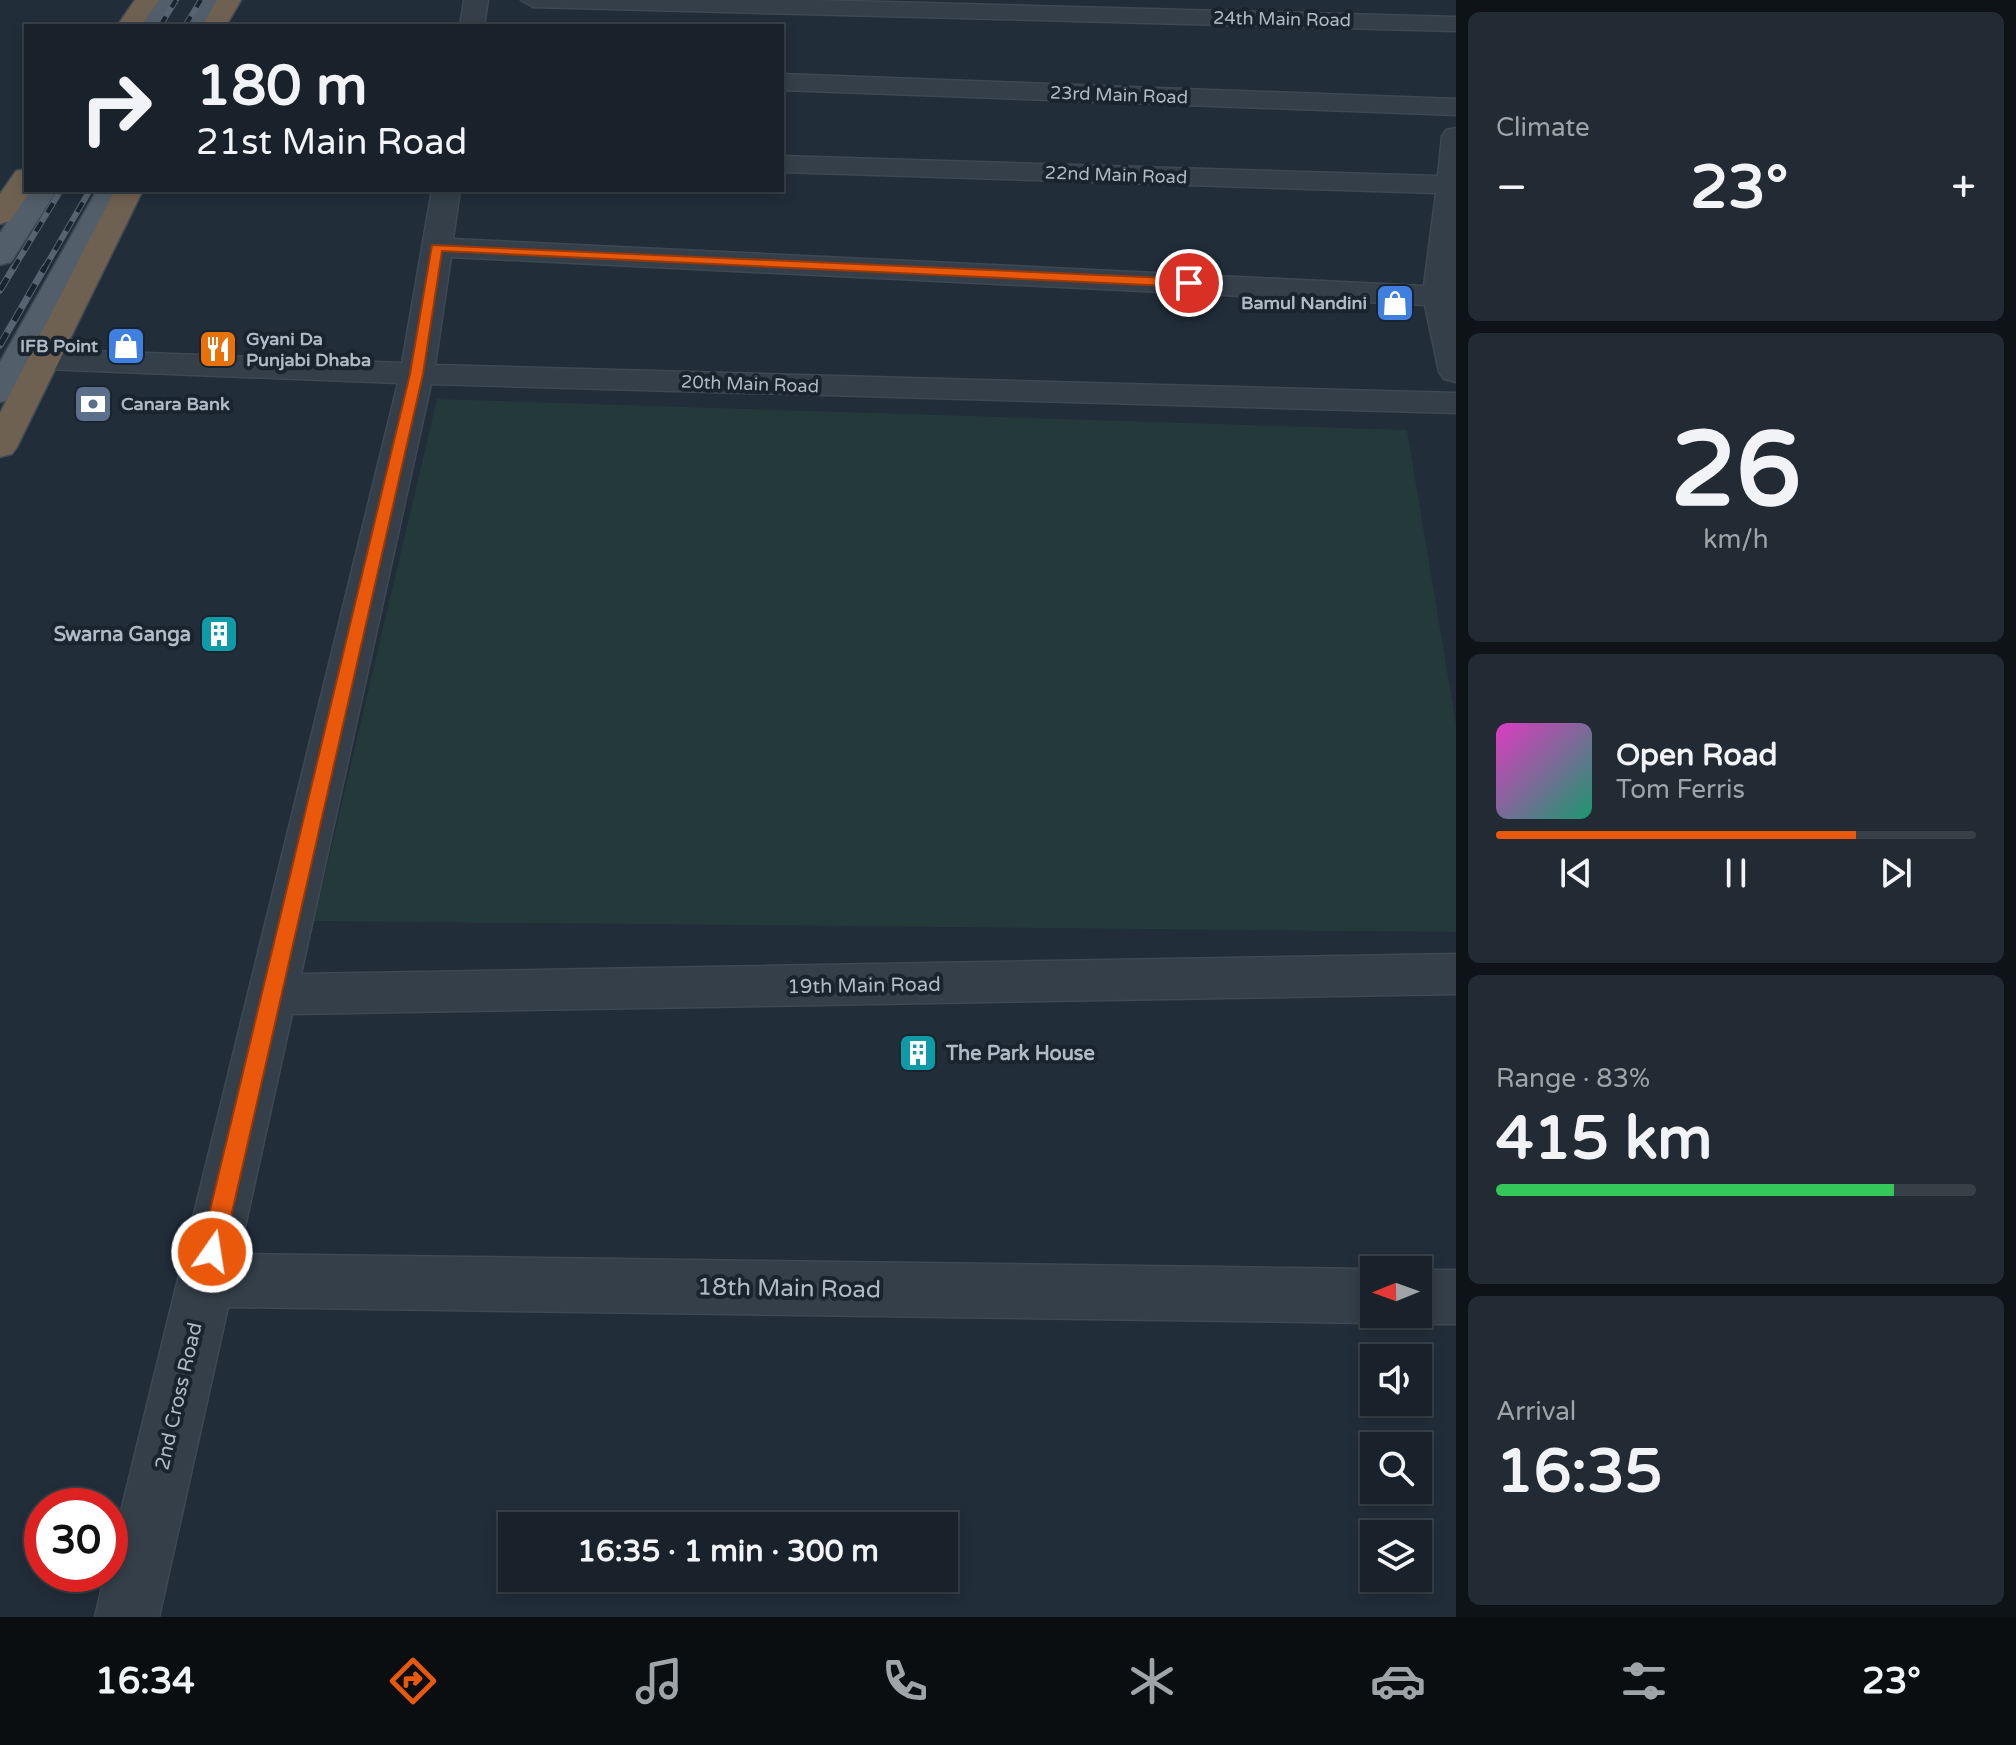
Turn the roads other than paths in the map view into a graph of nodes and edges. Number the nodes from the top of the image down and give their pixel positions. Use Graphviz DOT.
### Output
graph roads {
  1 [pos="147,0"];
  2 [pos="165,0"];
  3 [pos="215,0"];
  4 [pos="229,0"];
  5 [pos="476,0"];
  6 [pos="533,0"];
  7 [pos="130,24"];
  8 [pos="149,24"];
  9 [pos="202,24"];
  10 [pos="215,24"];
  11 [pos="472,24"];
  12 [pos="1456,24"];
  13 [pos="784,82"];
  14 [pos="1456,107"];
  15 [pos="1456,136"];
  16 [pos="784,164"];
  17 [pos="24,180"];
  18 [pos="1450,185"];
  19 [pos="42,192"];
  20 [pos="110,192"];
  21 [pos="128,192"];
  22 [pos="446,192"];
  23 [pos="0,215"];
  24 [pos="436,247"];
  25 [pos="0,256"];
  26 [pos="1448,296"];
  27 [pos="44,359"];
  28 [pos="1456,372"];
  29 [pos="417,374"];
  30 [pos="0,392"];
  31 [pos="1456,403"];
  32 [pos="0,447"];
  33 [pos="1456,974"];
  34 [pos="272,994"];
  35 [pos="205,1280"];
  36 [pos="1360,1296"];
  37 [pos="1432,1297"];
  38 [pos="1456,1297"];
  39 [pos="127,1617"];
  1 -- 7 [label="highway"];
  2 -- 8 [label="main road"];
  3 -- 9 [label="main road"];
  4 -- 10 [label="highway"];
  5 -- 11 [label="street"];
  6 -- 12 [label="street, 24th Main Road"];
  13 -- 14 [label="street, 23rd Main Road"];
  15 -- 18 [label="street"];
  16 -- 18 [label="street, 22nd Main Road"];
  17 -- 23 [label="highway"];
  18 -- 26 [label="street"];
  19 -- 25 [label="main road"];
  20 -- 30 [label="main road"];
  21 -- 27 [label="highway"];
  22 -- 24 [label="street, 2nd Cross Road"];
  24 -- 26 [label="street"];
  24 -- 29 [label="street, 2nd Cross Road"];
  26 -- 28 [label="street"];
  27 -- 29 [label="street, 20th Main Road"];
  27 -- 32 [label="highway"];
  29 -- 31 [label="street, 20th Main Road"];
  29 -- 34 [label="street, 2nd Cross Road"];
  33 -- 34 [label="street, 19th Main Road"];
  34 -- 35 [label="street, 2nd Cross Road"];
  35 -- 36 [label="street, 18th Main Road"];
  35 -- 39 [label="street, 2nd Cross Road"];
  37 -- 38 [label="street"];
}
